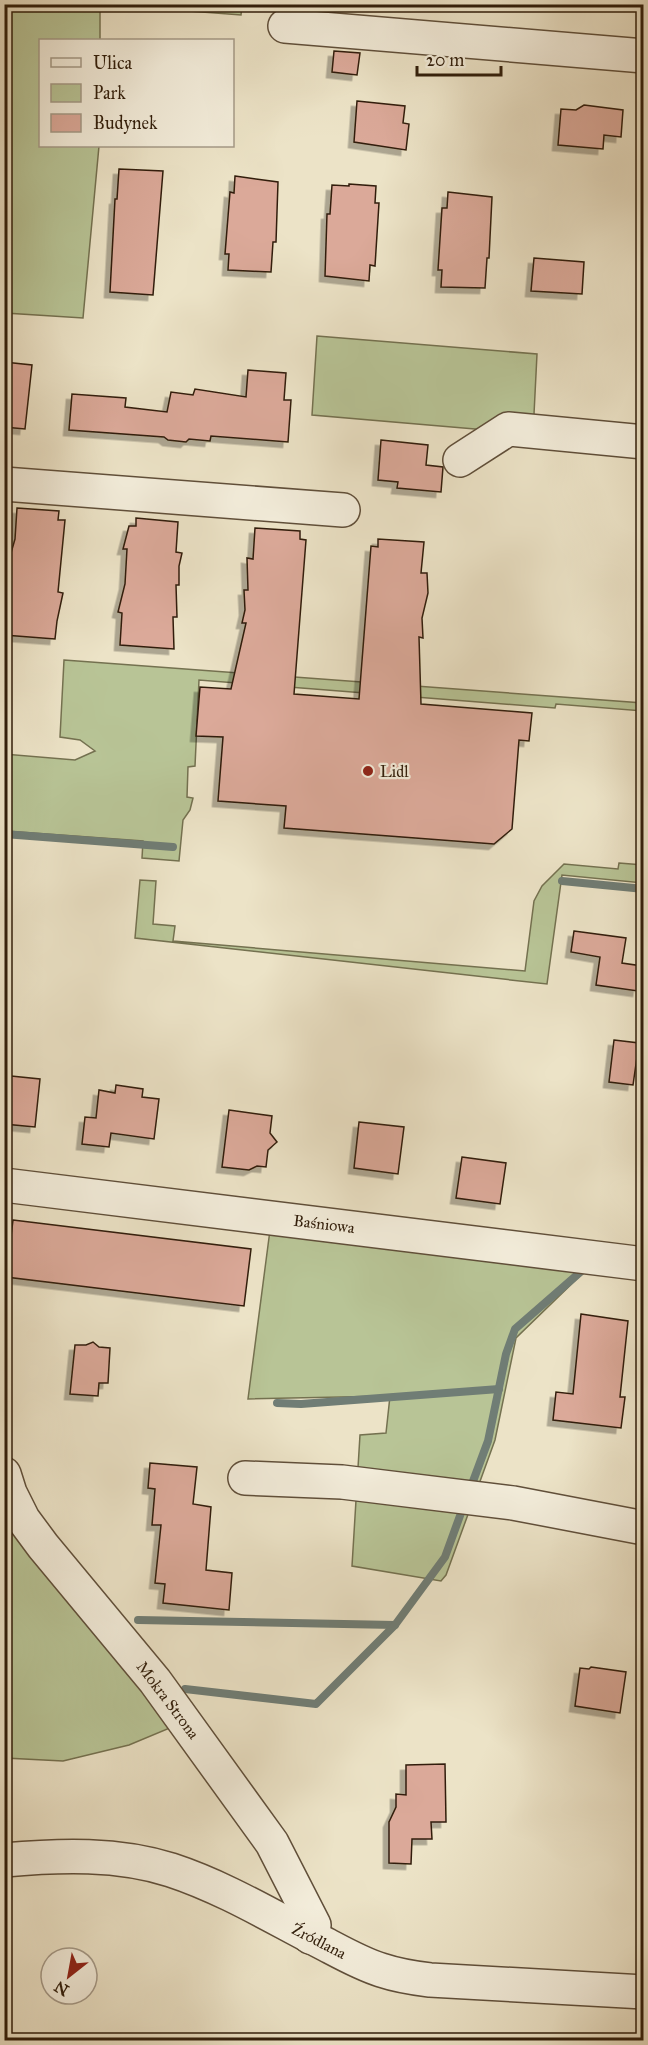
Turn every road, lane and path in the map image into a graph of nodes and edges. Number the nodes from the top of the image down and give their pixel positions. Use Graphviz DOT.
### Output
graph roads {
  1 [pos="285,26"];
  2 [pos="644,56"];
  3 [pos="644,442"];
  4 [pos="459,460"];
  5 [pos="4,461"];
  6 [pos="282,483"];
  7 [pos="4,484"];
  8 [pos="343,510"];
  9 [pos="4,1185"];
  10 [pos="644,1264"];
  11 [pos="4,1474"];
  12 [pos="245,1478"];
  13 [pos="644,1528"];
  14 [pos="4,1860"];
  15 [pos="310,1936"];
  16 [pos="644,1992"];
  1 -- 2 [label="street"];
  3 -- 4 [label="street"];
  5 -- 6 [label="street"];
  7 -- 8 [label="street"];
  9 -- 10 [label="street, Baśniowa"];
  11 -- 15 [label="street, Mokra Strona"];
  12 -- 13 [label="street"];
  14 -- 15 [label="street, Źródlana"];
  15 -- 16 [label="street, Źródlana"];
}
